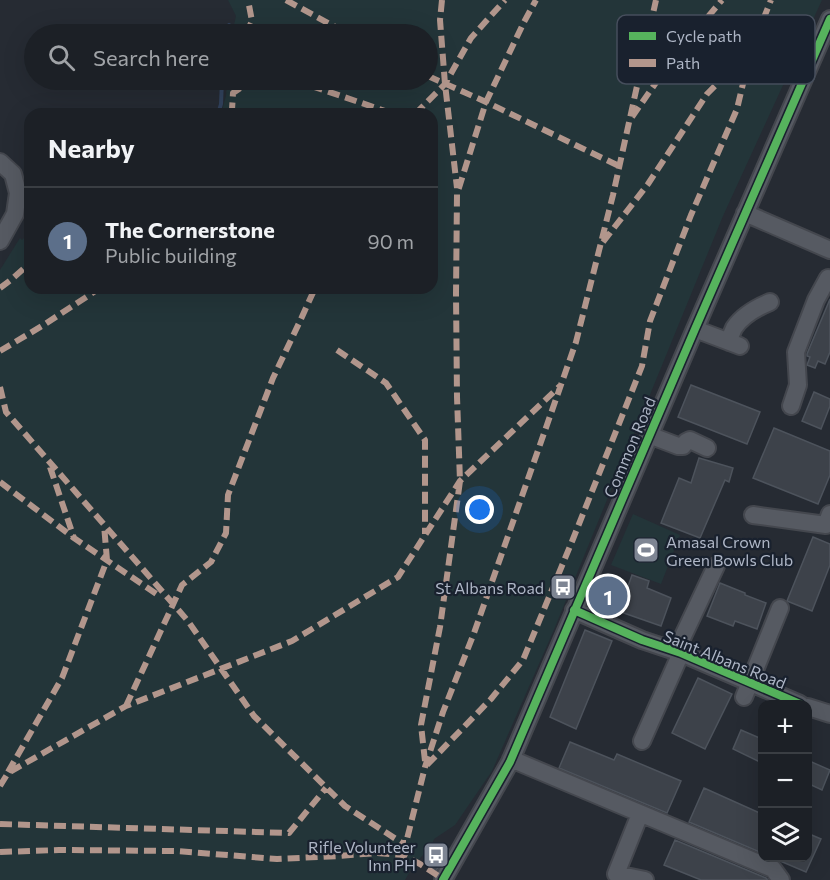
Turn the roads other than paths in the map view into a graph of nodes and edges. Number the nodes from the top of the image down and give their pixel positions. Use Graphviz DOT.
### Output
graph roads {
  1 [pos="830,18"];
  2 [pos="815,52"];
  3 [pos="801,84"];
  4 [pos="0,162"];
  5 [pos="745,213"];
  6 [pos="2,236"];
  7 [pos="830,250"];
  8 [pos="829,277"];
  9 [pos="770,302"];
  10 [pos="694,329"];
  11 [pos="791,406"];
  12 [pos="649,435"];
  13 [pos="708,448"];
  14 [pos="830,514"];
  15 [pos="753,515"];
  16 [pos="716,566"];
  17 [pos="780,608"];
  18 [pos="574,610"];
  19 [pos="679,652"];
  20 [pos="747,690"];
  21 [pos="782,700"];
  22 [pos="812,709"];
  23 [pos="830,714"];
  24 [pos="642,741"];
  25 [pos="512,759"];
  26 [pos="640,813"];
  27 [pos="442,880"];
  28 [pos="645,880"];
  29 [pos="781,880"];
  1 -- 2 [label="street, Common Road"];
  3 -- 5 [label="street, Common Road"];
  4 -- 6 [label="street"];
  5 -- 7 [label="street"];
  5 -- 10 [label="street, Common Road"];
  8 -- 11 [label="street"];
  9 -- 10 [label="street"];
  10 -- 12 [label="street, Common Road"];
  12 -- 13 [label="street"];
  12 -- 18 [label="street, Common Road"];
  14 -- 15 [label="street"];
  16 -- 19 [label="street"];
  17 -- 20 [label="street"];
  18 -- 19 [label="street, Saint Albans Road"];
  18 -- 25 [label="street, Common Road"];
  19 -- 20 [label="street, Saint Albans Road"];
  19 -- 24 [label="street"];
  20 -- 21 [label="street, Saint Albans Road"];
  22 -- 23 [label="street"];
  25 -- 26 [label="street"];
  25 -- 27 [label="street, Common Road"];
  26 -- 28 [label="street"];
  26 -- 29 [label="street"];
}
